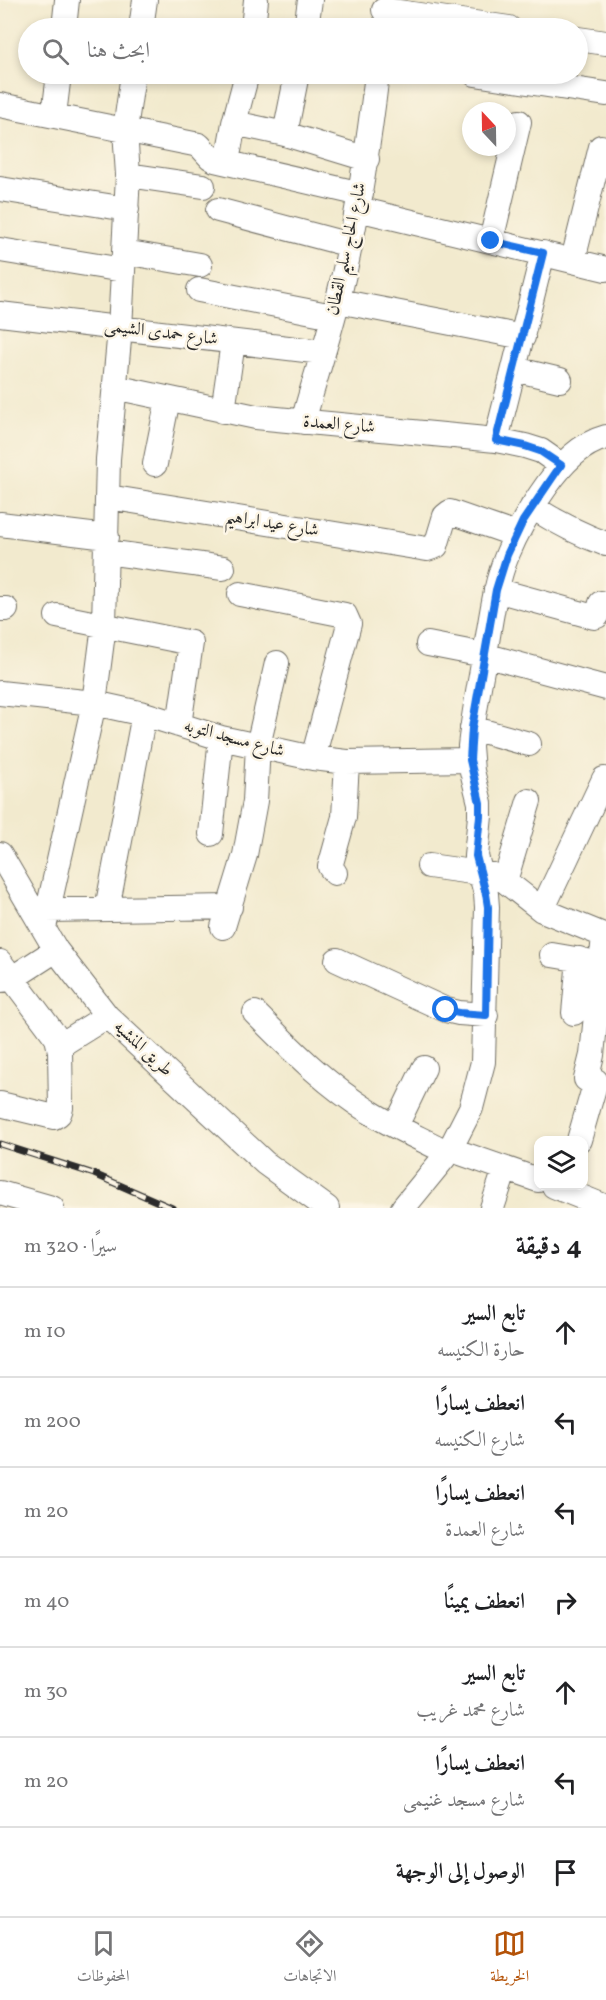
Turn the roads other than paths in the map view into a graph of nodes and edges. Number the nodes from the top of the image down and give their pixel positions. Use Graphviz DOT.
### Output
graph roads {
  1 [pos="67,0"];
  2 [pos="145,0"];
  3 [pos="256,0"];
  4 [pos="310,0"];
  5 [pos="384,13"];
  6 [pos="65,18"];
  7 [pos="142,18"];
  8 [pos="254,18"];
  9 [pos="307,18"];
  10 [pos="426,18"];
  11 [pos="588,40"];
  12 [pos="606,43"];
  13 [pos="58,84"];
  14 [pos="132,84"];
  15 [pos="244,84"];
  16 [pos="295,84"];
  17 [pos="376,84"];
  18 [pos="540,84"];
  19 [pos="606,94"];
  20 [pos="0,105"];
  21 [pos="54,115"];
  22 [pos="519,122"];
  23 [pos="234,123"];
  24 [pos="125,130"];
  25 [pos="285,134"];
  26 [pos="601,147"];
  27 [pos="367,159"];
  28 [pos="227,162"];
  29 [pos="128,175"];
  30 [pos="203,186"];
  31 [pos="0,189"];
  32 [pos="359,202"];
  33 [pos="127,209"];
  34 [pos="218,210"];
  35 [pos="491,241"];
  36 [pos="350,245"];
  37 [pos="0,250"];
  38 [pos="543,253"];
  39 [pos="573,260"];
  40 [pos="124,261"];
  41 [pos="200,265"];
  42 [pos="606,268"];
  43 [pos="199,290"];
  44 [pos="336,308"];
  45 [pos="0,314"];
  46 [pos="120,329"];
  47 [pos="523,338"];
  48 [pos="233,342"];
  49 [pos="322,352"];
  50 [pos="514,369"];
  51 [pos="560,380"];
  52 [pos="114,387"];
  53 [pos="168,399"];
  54 [pos="223,411"];
  55 [pos="303,422"];
  56 [pos="601,439"];
  57 [pos="496,440"];
  58 [pos="155,464"];
  59 [pos="561,465"];
  60 [pos="108,497"];
  61 [pos="532,507"];
  62 [pos="0,524"];
  63 [pos="516,535"];
  64 [pos="606,544"];
  65 [pos="106,545"];
  66 [pos="224,568"];
  67 [pos="496,590"];
  68 [pos="240,594"];
  69 [pos="601,603"];
  70 [pos="57,616"];
  71 [pos="104,625"];
  72 [pos="428,644"];
  73 [pos="484,655"];
  74 [pos="277,663"];
  75 [pos="606,688"];
  76 [pos="0,693"];
  77 [pos="94,703"];
  78 [pos="144,714"];
  79 [pos="179,725"];
  80 [pos="472,728"];
  81 [pos="221,738"];
  82 [pos="529,744"];
  83 [pos="258,747"];
  84 [pos="313,758"];
  85 [pos="470,760"];
  86 [pos="347,762"];
  87 [pos="604,779"];
  88 [pos="529,801"];
  89 [pos="211,834"];
  90 [pos="0,854"];
  91 [pos="429,866"];
  92 [pos="335,873"];
  93 [pos="480,873"];
  94 [pos="506,881"];
  95 [pos="107,909"];
  96 [pos="542,910"];
  97 [pos="46,919"];
  98 [pos="605,936"];
  99 [pos="56,950"];
  100 [pos="552,955"];
  101 [pos="337,960"];
  102 [pos="590,961"];
  103 [pos="4,974"];
  104 [pos="255,1012"];
  105 [pos="574,1013"];
  106 [pos="486,1015"];
  107 [pos="107,1016"];
  108 [pos="59,1046"];
  109 [pos="424,1068"];
  110 [pos="589,1079"];
  111 [pos="0,1104"];
  112 [pos="396,1126"];
  113 [pos="580,1136"];
  114 [pos="449,1151"];
  115 [pos="505,1169"];
  116 [pos="534,1179"];
  117 [pos="561,1192"];
  118 [pos="0,1193"];
  119 [pos="606,1207"];
  120 [pos="52,1208"];
  121 [pos="327,1208"];
  122 [pos="403,1208"];
  123 [pos="492,1208"];
  1 -- 6 [label="street"];
  2 -- 7 [label="street"];
  3 -- 8 [label="street"];
  4 -- 9 [label="street"];
  5 -- 10 [label="street"];
  11 -- 12 [label="street"];
  13 -- 21 [label="street"];
  14 -- 24 [label="street"];
  15 -- 23 [label="street"];
  16 -- 25 [label="street"];
  17 -- 27 [label="street, شارع الحاج سليم القطان"];
  18 -- 19 [label="street"];
  20 -- 21 [label="street"];
  21 -- 24 [label="street"];
  22 -- 35 [label="street"];
  23 -- 25 [label="street"];
  23 -- 28 [label="street"];
  24 -- 28 [label="street"];
  24 -- 29 [label="street"];
  25 -- 27 [label="street"];
  26 -- 39 [label="street"];
  27 -- 32 [label="street, شارع الحاج سليم القطان"];
  28 -- 32 [label="street"];
  29 -- 30 [label="street"];
  29 -- 33 [label="street"];
  31 -- 33 [label="street"];
  32 -- 35 [label="street"];
  32 -- 36 [label="street, شارع الحاج سليم القطان"];
  33 -- 40 [label="street"];
  34 -- 36 [label="street"];
  35 -- 38 [label="street"];
  36 -- 44 [label="street, شارع الحاج سليم القطان"];
  37 -- 40 [label="street"];
  38 -- 39 [label="street"];
  38 -- 47 [label="street"];
  39 -- 42 [label="street"];
  40 -- 41 [label="street"];
  40 -- 46 [label="street"];
  43 -- 44 [label="street"];
  44 -- 47 [label="street"];
  44 -- 49 [label="street, شارع الحاج سليم القطان"];
  45 -- 46 [label="street, شارع حمدى الشيمى"];
  46 -- 48 [label="street, شارع حمدى الشيمى"];
  46 -- 52 [label="street"];
  47 -- 50 [label="street"];
  48 -- 49 [label="street, شارع حمدى الشيمى"];
  48 -- 54 [label="street"];
  49 -- 55 [label="street, شارع الحاج سليم القطان"];
  50 -- 51 [label="street"];
  50 -- 57 [label="street"];
  52 -- 53 [label="street, شارع العمدة"];
  52 -- 60 [label="street"];
  53 -- 54 [label="street, شارع العمدة"];
  53 -- 58 [label="street"];
  54 -- 55 [label="street, شارع العمدة"];
  55 -- 57 [label="street, شارع العمدة"];
  56 -- 59 [label="street"];
  57 -- 59 [label="street, شارع العمدة"];
  59 -- 61 [label="street"];
  60 -- 63 [label="street, شارع عيد ابراهيم"];
  60 -- 65 [label="street"];
  61 -- 63 [label="street"];
  61 -- 64 [label="street"];
  62 -- 65 [label="street"];
  63 -- 67 [label="street"];
  65 -- 66 [label="street"];
  65 -- 71 [label="street"];
  67 -- 69 [label="street"];
  67 -- 73 [label="street"];
  68 -- 84 [label="street"];
  70 -- 71 [label="street"];
  71 -- 77 [label="street"];
  71 -- 79 [label="street"];
  72 -- 73 [label="street"];
  73 -- 75 [label="street"];
  73 -- 80 [label="street"];
  74 -- 83 [label="street"];
  76 -- 77 [label="street, شارع مسجد التوبه"];
  77 -- 78 [label="street, شارع مسجد التوبه"];
  77 -- 97 [label="street"];
  78 -- 79 [label="street, شارع مسجد التوبه"];
  78 -- 95 [label="street"];
  79 -- 81 [label="street, شارع مسجد التوبه"];
  80 -- 82 [label="street"];
  80 -- 85 [label="street"];
  81 -- 83 [label="street, شارع مسجد التوبه"];
  81 -- 89 [label="street"];
  83 -- 84 [label="street, شارع مسجد التوبه"];
  83 -- 95 [label="street"];
  84 -- 86 [label="street, شارع مسجد التوبه"];
  85 -- 86 [label="street, شارع مسجد التوبه"];
  85 -- 93 [label="street"];
  86 -- 92 [label="street"];
  87 -- 96 [label="street"];
  88 -- 94 [label="street"];
  90 -- 97 [label="street, طريق المنشيه"];
  91 -- 93 [label="street"];
  93 -- 94 [label="street"];
  93 -- 106 [label="street"];
  94 -- 96 [label="street"];
  95 -- 97 [label="street"];
  96 -- 98 [label="street"];
  97 -- 99 [label="street, طريق المنشيه"];
  98 -- 102 [label="street"];
  99 -- 103 [label="street"];
  99 -- 107 [label="street, طريق المنشيه"];
  100 -- 102 [label="street"];
  101 -- 106 [label="street"];
  102 -- 105 [label="street"];
  102 -- 110 [label="street"];
  103 -- 108 [label="street"];
  104 -- 112 [label="street"];
  106 -- 114 [label="street"];
  107 -- 108 [label="street"];
  107 -- 121 [label="street, طريق المنشيه"];
  108 -- 111 [label="street"];
  109 -- 112 [label="street"];
  110 -- 113 [label="street"];
  112 -- 114 [label="street"];
  114 -- 115 [label="street"];
  114 -- 122 [label="street"];
  115 -- 116 [label="street"];
  115 -- 123 [label="street"];
  117 -- 119 [label="street"];
  118 -- 120 [label="street"];
}
